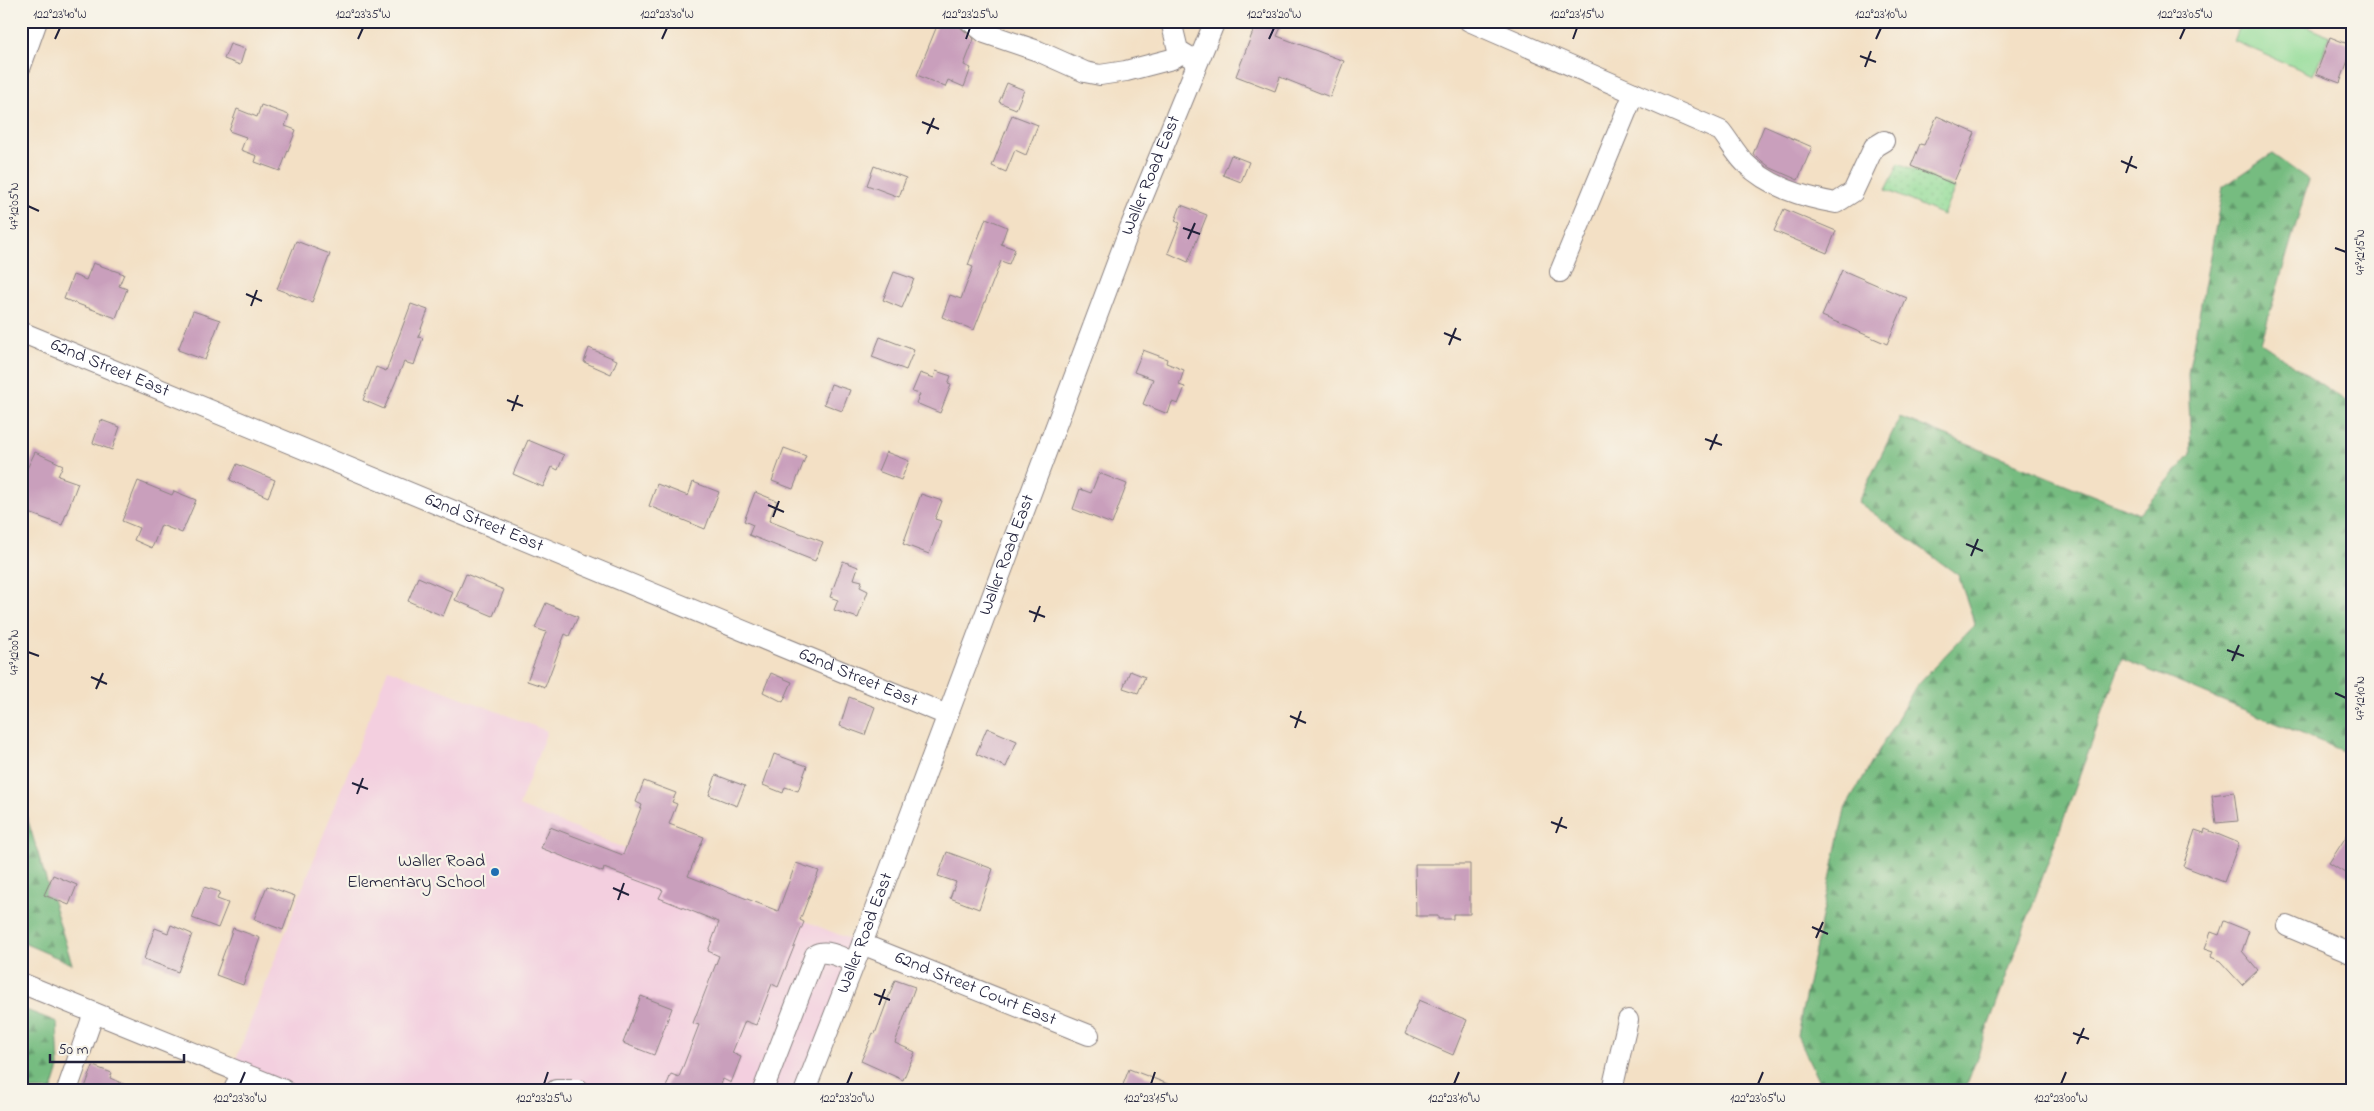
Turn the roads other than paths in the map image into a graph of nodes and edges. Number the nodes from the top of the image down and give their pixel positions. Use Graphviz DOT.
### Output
graph roads {
  1 [pos="37,21"];
  2 [pos="970,21"];
  3 [pos="1170,21"];
  4 [pos="1215,21"];
  5 [pos="1469,21"];
  6 [pos="1190,58"];
  7 [pos="21,66"];
  8 [pos="1634,93"];
  9 [pos="1884,141"];
  10 [pos="1560,272"];
  11 [pos="21,332"];
  12 [pos="947,714"];
  13 [pos="2287,926"];
  14 [pos="862,944"];
  15 [pos="2353,954"];
  16 [pos="854,963"];
  17 [pos="21,984"];
  18 [pos="94,1013"];
  19 [pos="1628,1020"];
  20 [pos="1089,1036"];
  21 [pos="238,1081"];
  22 [pos="67,1090"];
  23 [pos="284,1090"];
  24 [pos="556,1090"];
  25 [pos="579,1090"];
  26 [pos="763,1090"];
  27 [pos="804,1090"];
  28 [pos="1612,1090"];
  1 -- 7 [label="street"];
  2 -- 6 [label="street"];
  3 -- 6 [label="street"];
  4 -- 6 [label="street, Waller Road East"];
  5 -- 8 [label="street"];
  6 -- 12 [label="street, Waller Road East"];
  8 -- 9 [label="street"];
  8 -- 10 [label="street"];
  11 -- 12 [label="street, 62nd Street East"];
  12 -- 14 [label="street, Waller Road East"];
  13 -- 15 [label="street"];
  14 -- 16 [label="street, Waller Road East"];
  14 -- 20 [label="street, 62nd Street Court East"];
  16 -- 26 [label="street"];
  16 -- 27 [label="street, Waller Road East"];
  17 -- 18 [label="street"];
  18 -- 21 [label="street"];
  18 -- 22 [label="street"];
  19 -- 28 [label="street"];
  21 -- 23 [label="street"];
  24 -- 25 [label="street"];
}
